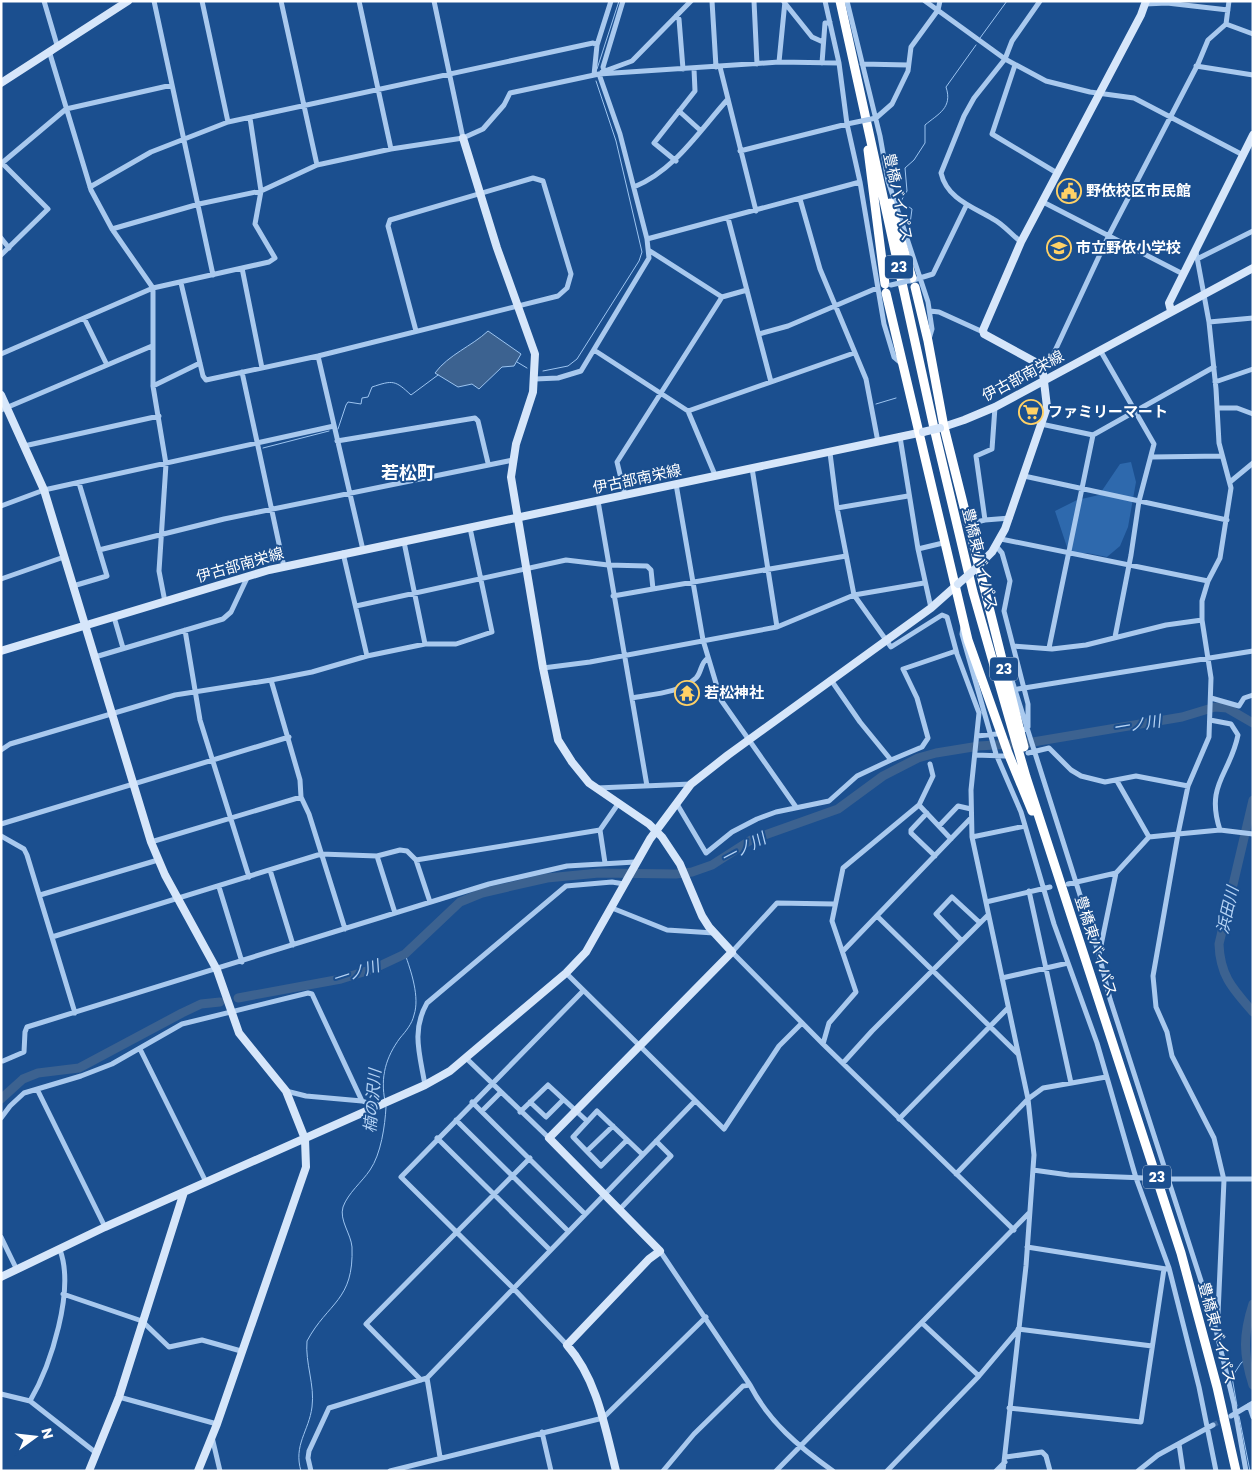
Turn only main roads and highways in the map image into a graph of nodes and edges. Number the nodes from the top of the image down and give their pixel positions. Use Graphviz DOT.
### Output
graph roads {
  1 [pos="840,1"];
  2 [pos="863,106"];
  3 [pos="871,140"];
  4 [pos="939,428"];
  5 [pos="1019,733"];
  6 [pos="1065,886"];
  7 [pos="1236,1471"];
  1 -- 2 [label="highway, 豊橋バイパス / 23"];
  2 -- 3 [label="highway, 豊橋バイパス / 23"];
  2 -- 6 [label="highway, 23"];
  3 -- 4 [label="highway, 豊橋バイパス / 23"];
  3 -- 4 [label="highway, 23"];
  4 -- 5 [label="highway, 23"];
  4 -- 5 [label="highway, 豊橋東バイパス / 23"];
  5 -- 6 [label="highway, 豊橋東バイパス / 23"];
  6 -- 7 [label="highway, 豊橋東バイパス / 23"];
}
